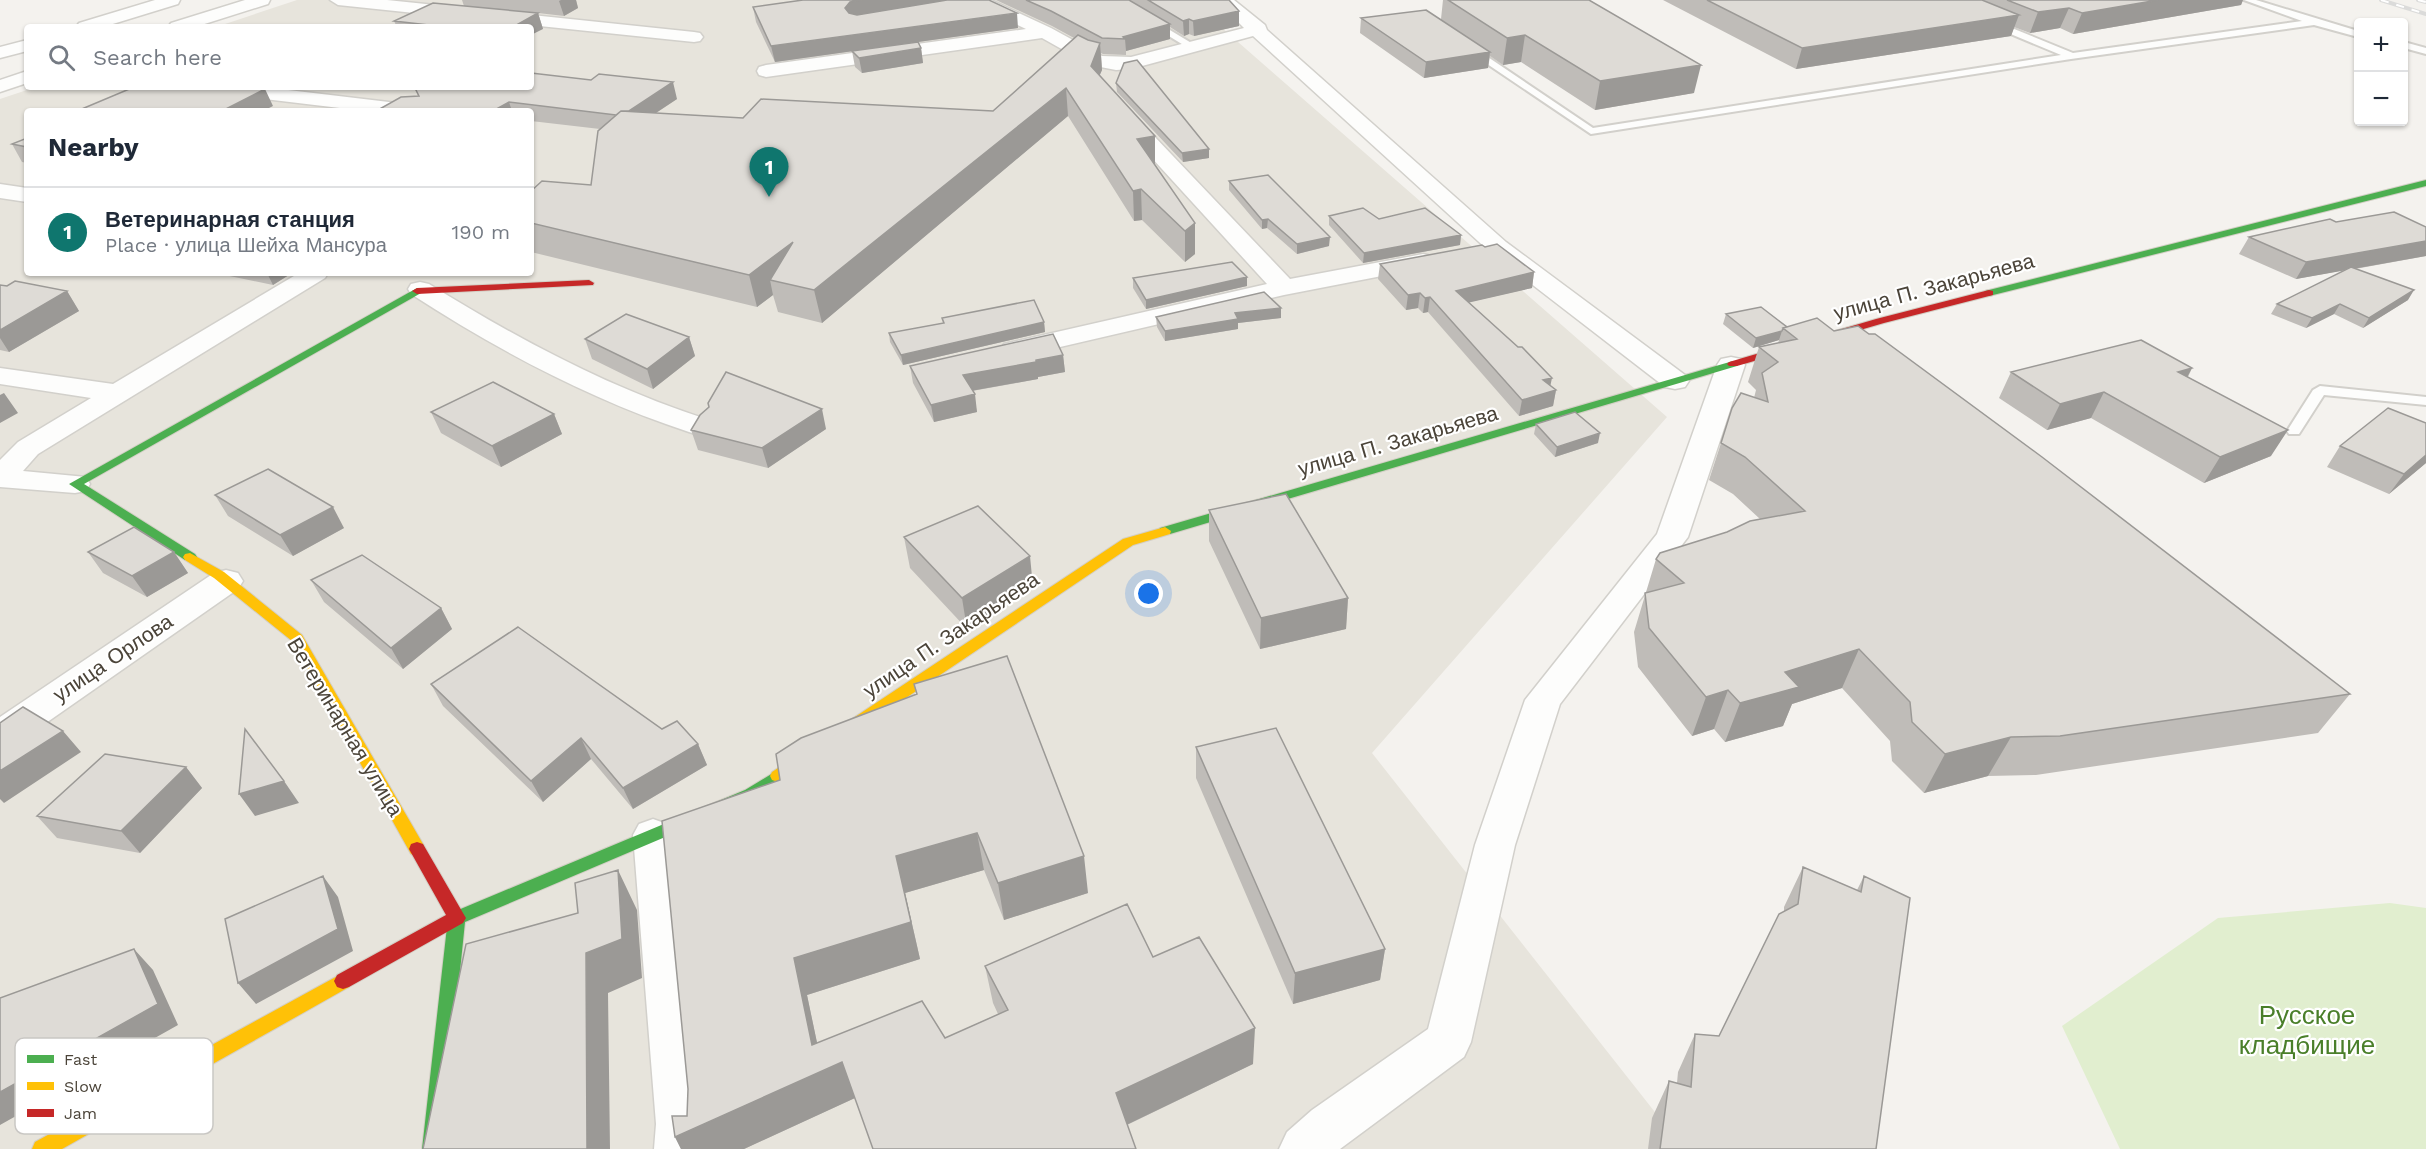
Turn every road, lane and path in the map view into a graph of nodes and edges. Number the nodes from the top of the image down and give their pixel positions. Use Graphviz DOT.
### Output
graph roads {
  1 [pos="172,0"];
  2 [pos="262,0"];
  3 [pos="338,0"];
  4 [pos="1114,0"];
  5 [pos="1224,0"];
  6 [pos="2248,0"];
  7 [pos="959,6"];
  8 [pos="1978,17"];
  9 [pos="2314,22"];
  10 [pos="95,24"];
  11 [pos="186,24"];
  12 [pos="1259,29"];
  13 [pos="1045,32"];
  14 [pos="2354,32"];
  15 [pos="694,37"];
  16 [pos="1464,45"];
  17 [pos="24,46"];
  18 [pos="2408,46"];
  19 [pos="1193,47"];
  20 [pos="2426,51"];
  21 [pos="0,53"];
  22 [pos="2071,56"];
  23 [pos="766,71"];
  24 [pos="24,78"];
  25 [pos="1111,84"];
  26 [pos="0,86"];
  27 [pos="240,90"];
  28 [pos="389,108"];
  29 [pos="2426,183"];
  30 [pos="0,191"];
  31 [pos="24,195"];
  32 [pos="1498,247"];
  33 [pos="311,276"];
  34 [pos="589,284"];
  35 [pos="1284,288"];
  36 [pos="420,289"];
  37 [pos="989,356"];
  38 [pos="1731,365"];
  39 [pos="0,376"];
  40 [pos="1675,381"];
  41 [pos="116,393"];
  42 [pos="2426,401"];
  43 [pos="699,426"];
  44 [pos="2294,431"];
  45 [pos="0,477"];
  46 [pos="75,484"];
  47 [pos="226,581"];
  48 [pos="0,736"];
  49 [pos="653,835"];
  50 [pos="457,918"];
  51 [pos="213,1054"];
  52 [pos="69,1134"];
  53 [pos="42,1149"];
  54 [pos="432,1149"];
  55 [pos="679,1149"];
  56 [pos="1304,1149"];
  1 -- 10 [label="street"];
  2 -- 11 [label="street"];
  3 -- 15 [label="street"];
  4 -- 19 [label="lane"];
  5 -- 12 [label="street"];
  6 -- 9 [label="lane"];
  7 -- 13 [label="street"];
  8 -- 22 [label="lane"];
  9 -- 14 [label="lane"];
  9 -- 22 [label="lane"];
  12 -- 19 [label="street"];
  12 -- 32 [label="street"];
  13 -- 23 [label="street"];
  13 -- 25 [label="street"];
  16 -- 22 [label="lane"];
  17 -- 21 [label="street"];
  18 -- 20 [label="lane"];
  19 -- 25 [label="street"];
  24 -- 26 [label="street"];
  25 -- 35 [label="street"];
  27 -- 28 [label="street"];
  29 -- 38 [label="street, улица П. Закарьяева"];
  30 -- 31 [label="street"];
  32 -- 35 [label="street"];
  32 -- 40 [label="street"];
  33 -- 41 [label="street"];
  34 -- 36 [label="street"];
  35 -- 37 [label="street"];
  36 -- 43 [label="street"];
  36 -- 46 [label="street"];
  38 -- 40 [label="street, улица П. Закарьяева"];
  38 -- 56 [label="street"];
  39 -- 41 [label="street"];
  40 -- 49 [label="street, улица П. Закарьяева"];
  41 -- 45 [label="street"];
  42 -- 44 [label="lane"];
  45 -- 46 [label="street"];
  46 -- 47 [label="street, Ветеринарная улица"];
  47 -- 48 [label="street, улица Орлова"];
  47 -- 50 [label="street, Ветеринарная улица"];
  49 -- 50 [label="street, улица П. Закарьяева"];
  49 -- 55 [label="street"];
  50 -- 51 [label="street"];
  50 -- 54 [label="street"];
  52 -- 53 [label="street"];
}
